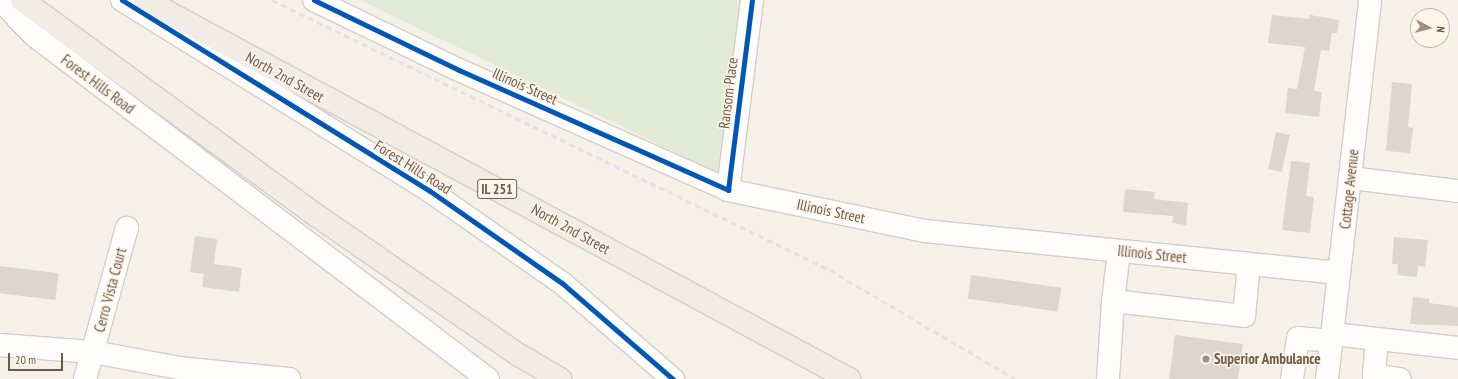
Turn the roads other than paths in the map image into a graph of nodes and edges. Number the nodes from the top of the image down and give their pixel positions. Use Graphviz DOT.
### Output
graph roads {
  1 [pos="0,0"];
  2 [pos="22,0"];
  3 [pos="122,0"];
  4 [pos="145,0"];
  5 [pos="314,0"];
  6 [pos="752,0"];
  7 [pos="1370,0"];
  8 [pos="1350,178"];
  9 [pos="728,190"];
  10 [pos="1458,191"];
  11 [pos="127,228"];
  12 [pos="1119,251"];
  13 [pos="1249,264"];
  14 [pos="1339,273"];
  15 [pos="1113,301"];
  16 [pos="1332,338"];
  17 [pos="1377,339"];
  18 [pos="0,345"];
  19 [pos="1458,348"];
  20 [pos="93,352"];
  21 [pos="1367,377"];
  22 [pos="672,378"];
  23 [pos="85,379"];
  24 [pos="289,379"];
  25 [pos="488,379"];
  26 [pos="560,379"];
  27 [pos="849,379"];
  28 [pos="1108,379"];
  29 [pos="1292,379"];
  30 [pos="1327,379"];
  31 [pos="1400,379"];
  1 -- 25 [label="street, Forest Hills Road"];
  2 -- 26 [label="main road"];
  3 -- 22 [label="street, Forest Hills Road"];
  4 -- 27 [label="main road, North 2nd Street / IL 251"];
  5 -- 9 [label="street, Illinois Street"];
  6 -- 9 [label="street, Ransom Place"];
  7 -- 8 [label="street, Cottage Avenue"];
  8 -- 10 [label="street"];
  8 -- 14 [label="street, Cottage Avenue"];
  9 -- 12 [label="street, Illinois Street"];
  11 -- 20 [label="street, Cerro Vista Court"];
  12 -- 13 [label="street, Illinois Street"];
  12 -- 15 [label="street"];
  13 -- 14 [label="street, Illinois Street"];
  13 -- 15 [label="street"];
  14 -- 16 [label="street, Cottage Avenue"];
  15 -- 28 [label="street"];
  16 -- 17 [label="street"];
  16 -- 29 [label="street"];
  16 -- 30 [label="street, Cottage Avenue"];
  17 -- 19 [label="street"];
  17 -- 21 [label="street"];
  18 -- 20 [label="street"];
  20 -- 23 [label="street, Cerro Vista Court"];
  20 -- 24 [label="street"];
  21 -- 31 [label="street"];
}
